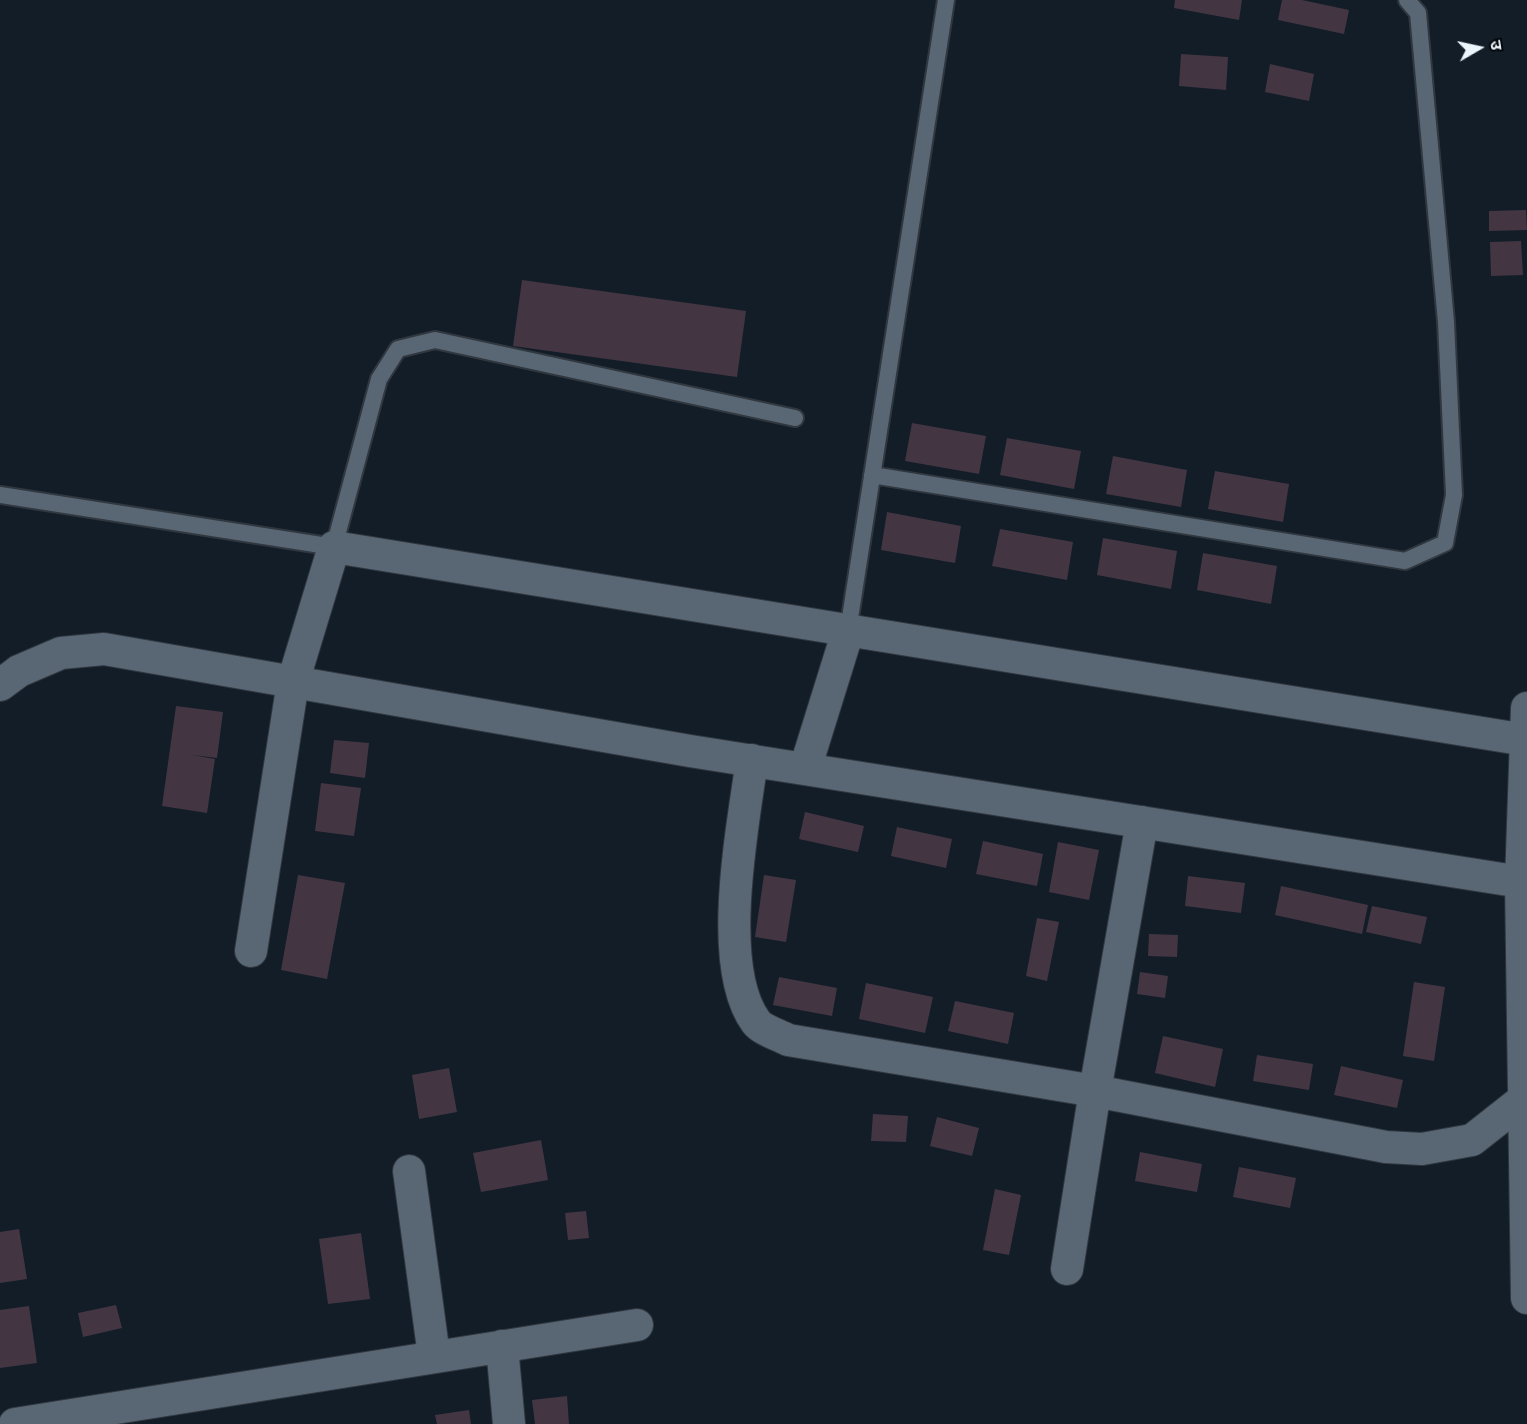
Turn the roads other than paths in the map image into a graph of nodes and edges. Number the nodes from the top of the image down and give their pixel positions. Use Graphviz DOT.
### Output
graph roads {
  1 [pos="946,0"];
  2 [pos="1407,0"];
  3 [pos="795,418"];
  4 [pos="872,475"];
  5 [pos="0,495"];
  6 [pos="334,547"];
  7 [pos="848,631"];
  8 [pos="293,682"];
  9 [pos="0,685"];
  10 [pos="1527,708"];
  11 [pos="1526,740"];
  12 [pos="752,760"];
  13 [pos="805,769"];
  14 [pos="1142,822"];
  15 [pos="1521,882"];
  16 [pos="251,951"];
  17 [pos="1095,1091"];
  18 [pos="1524,1099"];
  19 [pos="409,1171"];
  20 [pos="1068,1269"];
  21 [pos="1527,1298"];
  22 [pos="637,1325"];
  23 [pos="502,1346"];
  24 [pos="434,1356"];
  25 [pos="15,1424"];
  26 [pos="509,1424"];
  1 -- 4 [label="lane"];
  2 -- 4 [label="lane"];
  3 -- 6 [label="lane"];
  4 -- 7 [label="lane"];
  5 -- 6 [label="lane"];
  6 -- 7 [label="street"];
  6 -- 8 [label="street"];
  7 -- 11 [label="street"];
  7 -- 13 [label="street"];
  8 -- 9 [label="street"];
  8 -- 12 [label="street"];
  8 -- 16 [label="street"];
  10 -- 11 [label="street"];
  11 -- 15 [label="street"];
  12 -- 13 [label="street"];
  12 -- 17 [label="street"];
  13 -- 14 [label="street"];
  14 -- 15 [label="street"];
  14 -- 17 [label="street"];
  15 -- 18 [label="street"];
  17 -- 18 [label="street"];
  17 -- 20 [label="street"];
  18 -- 21 [label="street"];
  19 -- 24 [label="street"];
  22 -- 23 [label="street"];
  23 -- 24 [label="street"];
  23 -- 26 [label="street"];
  24 -- 25 [label="street"];
}
